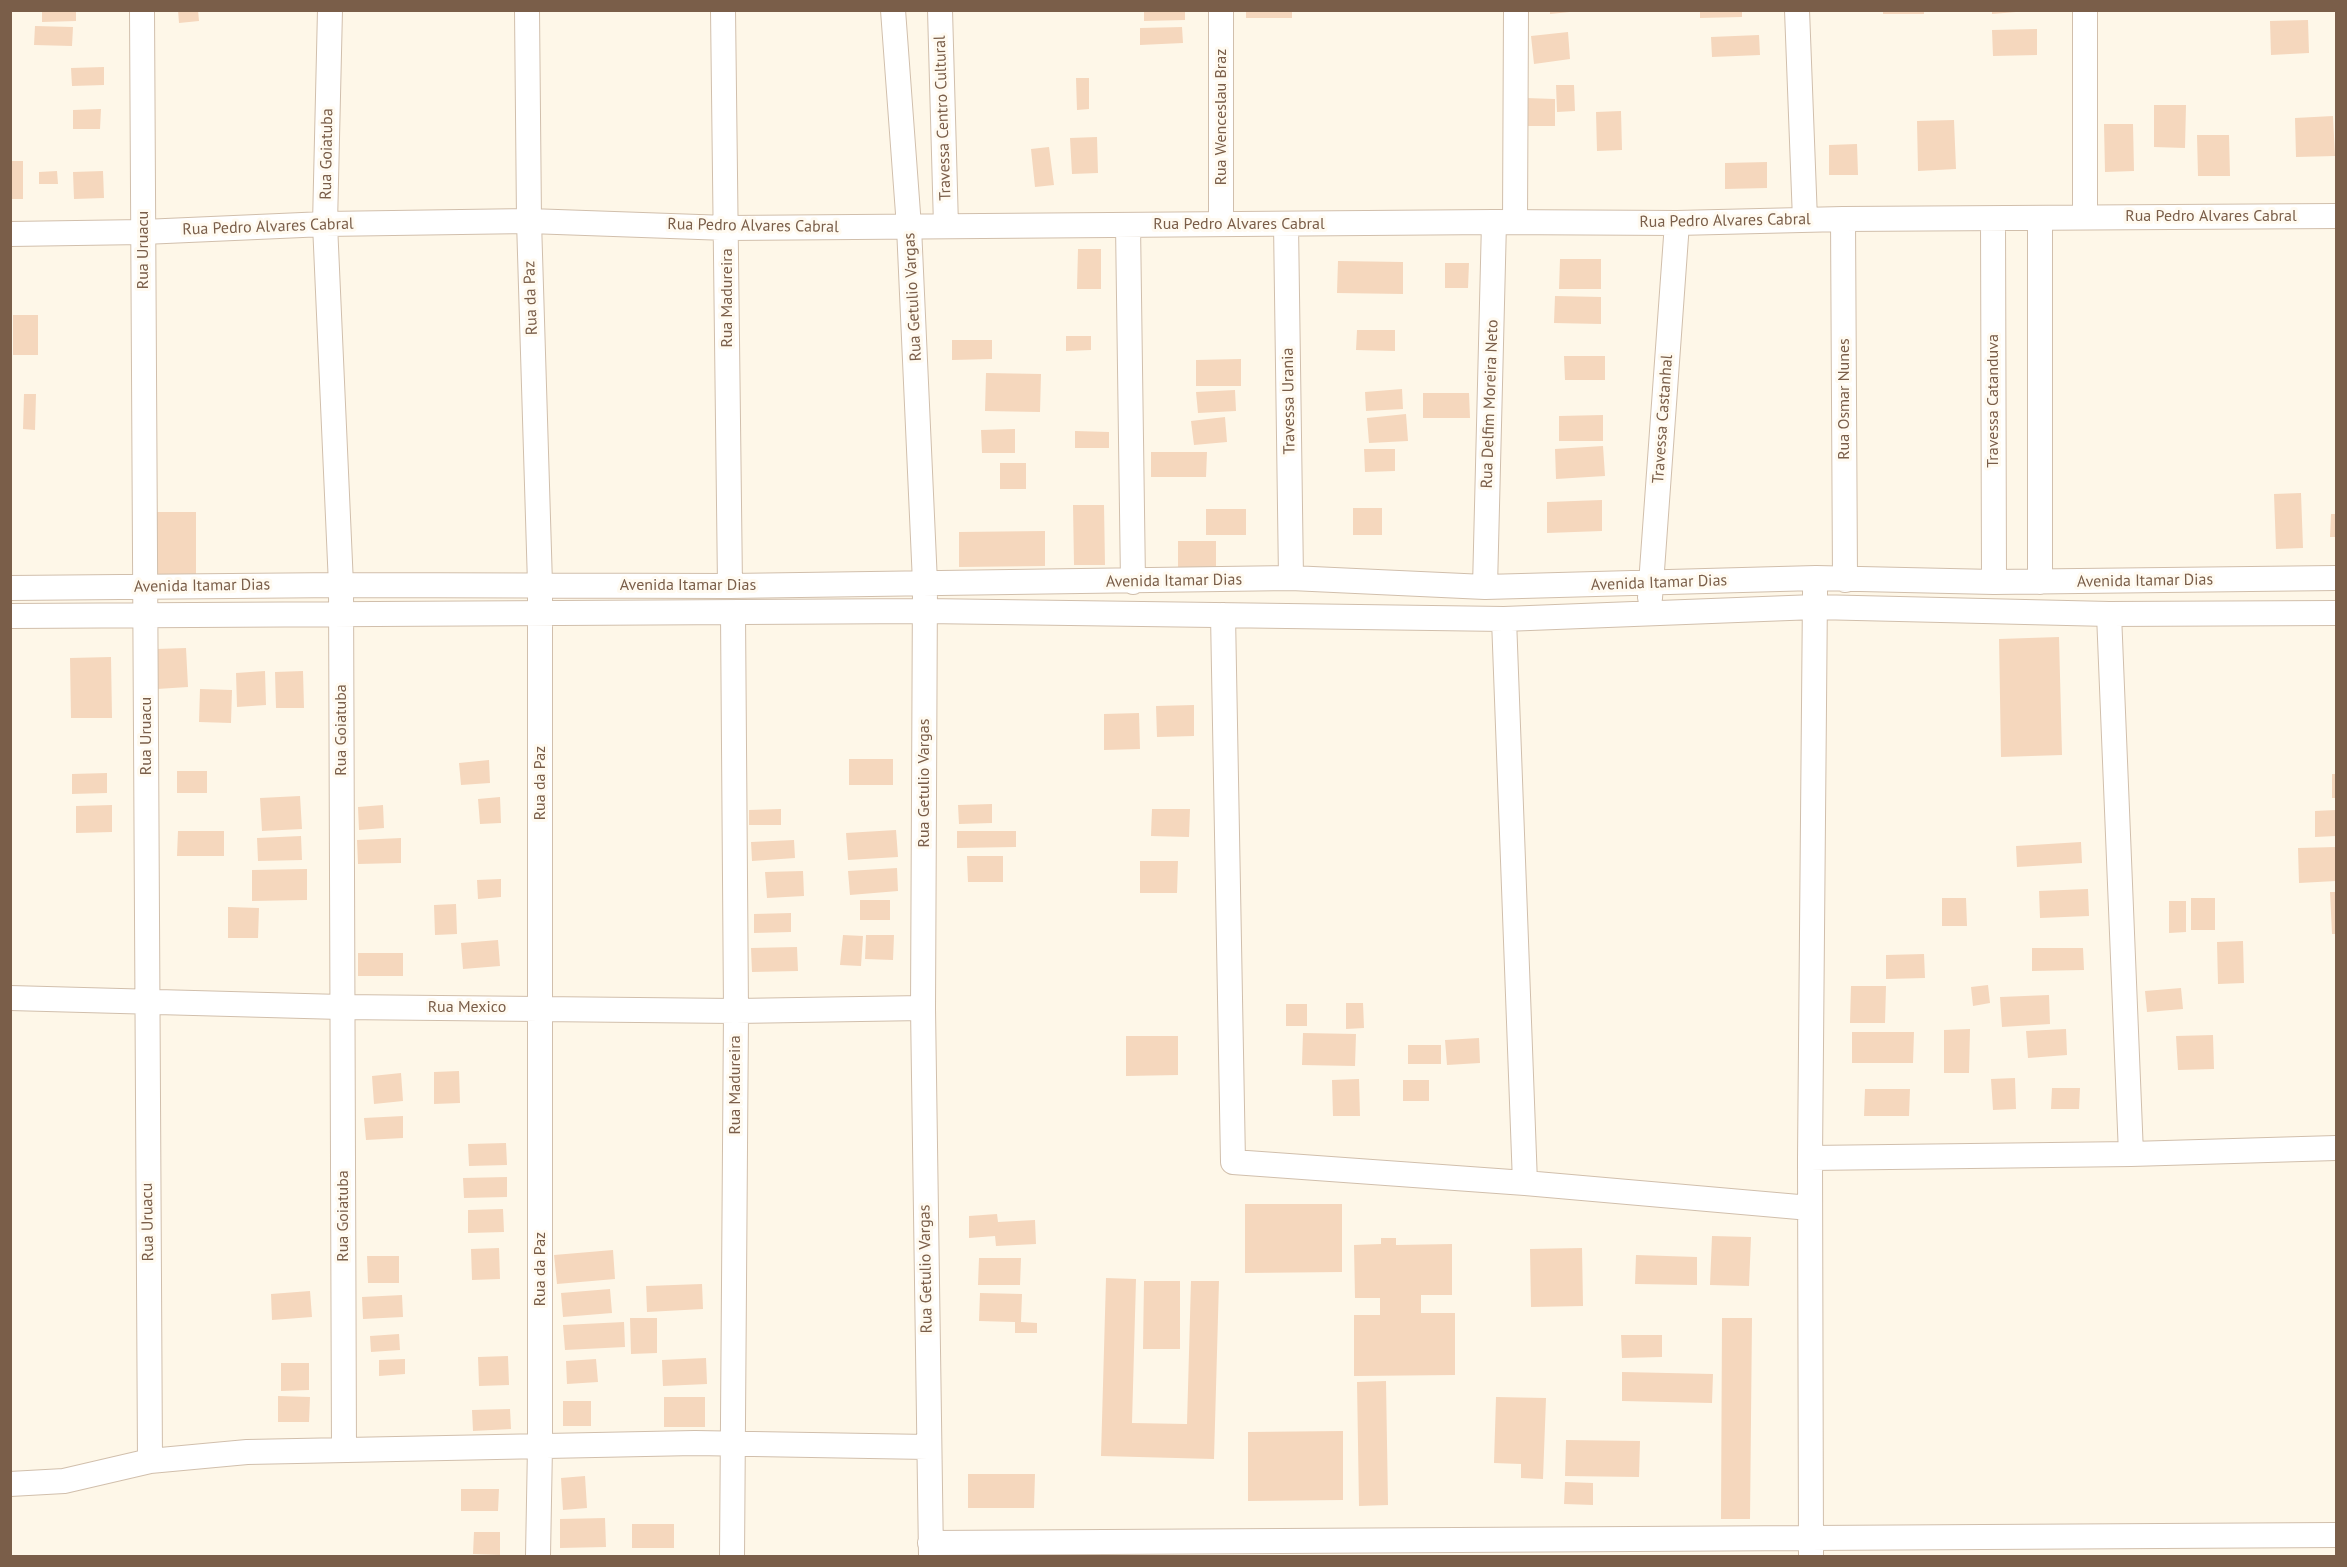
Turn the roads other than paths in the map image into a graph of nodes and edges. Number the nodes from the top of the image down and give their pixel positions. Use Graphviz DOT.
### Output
graph roads {
  1 [pos="142,10"];
  2 [pos="330,10"];
  3 [pos="527,10"];
  4 [pos="723,10"];
  5 [pos="893,10"];
  6 [pos="940,10"];
  7 [pos="1221,10"];
  8 [pos="1516,10"];
  9 [pos="1797,10"];
  10 [pos="2085,10"];
  11 [pos="2337,216"];
  12 [pos="2085,217"];
  13 [pos="2040,218"];
  14 [pos="1843,219"];
  15 [pos="1805,220"];
  16 [pos="1993,220"];
  17 [pos="529,221"];
  18 [pos="1504,222"];
  19 [pos="1677,223"];
  20 [pos="325,224"];
  21 [pos="1221,224"];
  22 [pos="1286,224"];
  23 [pos="1128,225"];
  24 [pos="946,226"];
  25 [pos="909,227"];
  26 [pos="727,228"];
  27 [pos="142,232"];
  28 [pos="10,234"];
  29 [pos="1291,578"];
  30 [pos="1816,578"];
  31 [pos="2337,578"];
  32 [pos="1845,580"];
  33 [pos="1133,582"];
  34 [pos="1994,582"];
  35 [pos="2040,582"];
  36 [pos="926,583"];
  37 [pos="540,584"];
  38 [pos="1651,584"];
  39 [pos="341,585"];
  40 [pos="730,586"];
  41 [pos="146,587"];
  42 [pos="1485,587"];
  43 [pos="10,588"];
  44 [pos="1815,607"];
  45 [pos="925,611"];
  46 [pos="2337,613"];
  47 [pos="146,614"];
  48 [pos="341,614"];
  49 [pos="540,614"];
  50 [pos="733,614"];
  51 [pos="1649,614"];
  52 [pos="10,615"];
  53 [pos="1223,615"];
  54 [pos="2109,615"];
  55 [pos="1504,618"];
  56 [pos="10,998"];
  57 [pos="146,1002"];
  58 [pos="341,1007"];
  59 [pos="539,1008"];
  60 [pos="923,1008"];
  61 [pos="736,1011"];
  62 [pos="2337,1148"];
  63 [pos="2131,1154"];
  64 [pos="1810,1158"];
  65 [pos="1525,1183"];
  66 [pos="1810,1208"];
  67 [pos="732,1444"];
  68 [pos="540,1446"];
  69 [pos="928,1447"];
  70 [pos="344,1450"];
  71 [pos="150,1461"];
  72 [pos="10,1484"];
  73 [pos="2337,1535"];
  74 [pos="1811,1547"];
  75 [pos="2095,1547"];
  76 [pos="1515,1548"];
  77 [pos="1240,1549"];
  78 [pos="931,1550"];
  79 [pos="538,1557"];
  80 [pos="732,1557"];
  1 -- 27 [label="street, Rua Uruacu"];
  2 -- 20 [label="street, Rua Goiatuba"];
  3 -- 17 [label="street, Rua da Paz"];
  4 -- 26 [label="street, Rua Madureira"];
  5 -- 25 [label="street, Rua Getulio Vargas"];
  6 -- 24 [label="street, Travessa Centro Cultural"];
  7 -- 21 [label="street, Rua Wenceslau Braz"];
  8 -- 18 [label="street, Rua Delfim Moreira Neto"];
  9 -- 15 [label="street"];
  10 -- 12 [label="street"];
  11 -- 12 [label="street, Rua Pedro Alvares Cabral"];
  12 -- 13 [label="street, Rua Pedro Alvares Cabral"];
  13 -- 16 [label="street, Rua Pedro Alvares Cabral"];
  13 -- 35 [label="street"];
  14 -- 15 [label="street, Rua Pedro Alvares Cabral"];
  14 -- 16 [label="street, Rua Pedro Alvares Cabral"];
  14 -- 32 [label="street, Rua Osmar Nunes"];
  15 -- 19 [label="street, Rua Pedro Alvares Cabral"];
  16 -- 34 [label="street, Travessa Catanduva"];
  17 -- 20 [label="street, Rua Pedro Alvares Cabral"];
  17 -- 26 [label="street, Rua Pedro Alvares Cabral"];
  17 -- 37 [label="street, Rua da Paz"];
  18 -- 19 [label="street, Rua Pedro Alvares Cabral"];
  18 -- 22 [label="street, Rua Pedro Alvares Cabral"];
  18 -- 42 [label="street, Rua Delfim Moreira Neto"];
  19 -- 38 [label="street, Travessa Castanhal"];
  20 -- 27 [label="street, Rua Pedro Alvares Cabral"];
  20 -- 39 [label="street, Rua Goiatuba"];
  21 -- 22 [label="street, Rua Pedro Alvares Cabral"];
  21 -- 23 [label="street, Rua Pedro Alvares Cabral"];
  22 -- 29 [label="street, Travessa Urania"];
  23 -- 24 [label="street, Rua Pedro Alvares Cabral"];
  23 -- 33 [label="street"];
  24 -- 25 [label="street, Rua Pedro Alvares Cabral"];
  25 -- 26 [label="street, Rua Pedro Alvares Cabral"];
  25 -- 36 [label="street, Rua Getulio Vargas"];
  26 -- 40 [label="street, Rua Madureira"];
  27 -- 28 [label="street, Rua Pedro Alvares Cabral"];
  27 -- 41 [label="street, Rua Uruacu"];
  29 -- 33 [label="street, Avenida Itamar Dias"];
  29 -- 42 [label="street, Avenida Itamar Dias"];
  30 -- 32 [label="street, Avenida Itamar Dias"];
  30 -- 38 [label="street, Avenida Itamar Dias"];
  30 -- 44 [label="street"];
  31 -- 35 [label="street, Avenida Itamar Dias"];
  32 -- 34 [label="street, Avenida Itamar Dias"];
  33 -- 36 [label="street, Avenida Itamar Dias"];
  34 -- 35 [label="street, Avenida Itamar Dias"];
  36 -- 40 [label="street, Avenida Itamar Dias"];
  36 -- 45 [label="street, Rua Getulio Vargas"];
  37 -- 39 [label="street, Avenida Itamar Dias"];
  37 -- 40 [label="street, Avenida Itamar Dias"];
  37 -- 49 [label="street, Rua da Paz"];
  38 -- 42 [label="street, Avenida Itamar Dias"];
  38 -- 51 [label="street, Travessa Castanhal"];
  39 -- 41 [label="street, Avenida Itamar Dias"];
  39 -- 48 [label="street, Rua Goiatuba"];
  41 -- 43 [label="street, Avenida Itamar Dias"];
  41 -- 47 [label="street, Rua Uruacu"];
  44 -- 51 [label="street, Avenida Itamar Dias"];
  44 -- 54 [label="street, Avenida Itamar Dias"];
  44 -- 64 [label="street"];
  45 -- 50 [label="street, Avenida Itamar Dias"];
  45 -- 53 [label="street, Avenida Itamar Dias"];
  45 -- 60 [label="street, Rua Getulio Vargas"];
  46 -- 54 [label="street, Avenida Itamar Dias"];
  47 -- 48 [label="street, Avenida Itamar Dias"];
  47 -- 52 [label="street, Avenida Itamar Dias"];
  47 -- 57 [label="street, Rua Uruacu"];
  48 -- 49 [label="street, Avenida Itamar Dias"];
  48 -- 58 [label="street, Rua Goiatuba"];
  49 -- 50 [label="street, Avenida Itamar Dias"];
  49 -- 59 [label="street, Rua da Paz"];
  50 -- 61 [label="street, Rua Madureira"];
  51 -- 55 [label="street, Avenida Itamar Dias"];
  53 -- 55 [label="street, Avenida Itamar Dias"];
  53 -- 65 [label="street"];
  54 -- 63 [label="street"];
  55 -- 65 [label="street"];
  56 -- 57 [label="street, Rua Mexico"];
  57 -- 58 [label="street, Rua Mexico"];
  57 -- 71 [label="street, Rua Uruacu"];
  58 -- 59 [label="street, Rua Mexico"];
  58 -- 70 [label="street, Rua Goiatuba"];
  59 -- 61 [label="street, Rua Mexico"];
  59 -- 68 [label="street, Rua da Paz"];
  60 -- 61 [label="street, Rua Mexico"];
  60 -- 69 [label="street, Rua Getulio Vargas"];
  61 -- 67 [label="street, Rua Madureira"];
  62 -- 63 [label="street"];
  63 -- 64 [label="street"];
  64 -- 66 [label="street"];
  65 -- 66 [label="street"];
  66 -- 74 [label="street"];
  67 -- 68 [label="street"];
  67 -- 69 [label="street"];
  67 -- 80 [label="street, Rua Madureira"];
  68 -- 70 [label="street"];
  68 -- 79 [label="street, Rua da Paz"];
  69 -- 78 [label="street, Rua Getulio Vargas"];
  70 -- 71 [label="street"];
  71 -- 72 [label="street"];
  73 -- 75 [label="street"];
  74 -- 75 [label="street"];
  74 -- 76 [label="street"];
  76 -- 77 [label="street"];
  77 -- 78 [label="street"];
}
